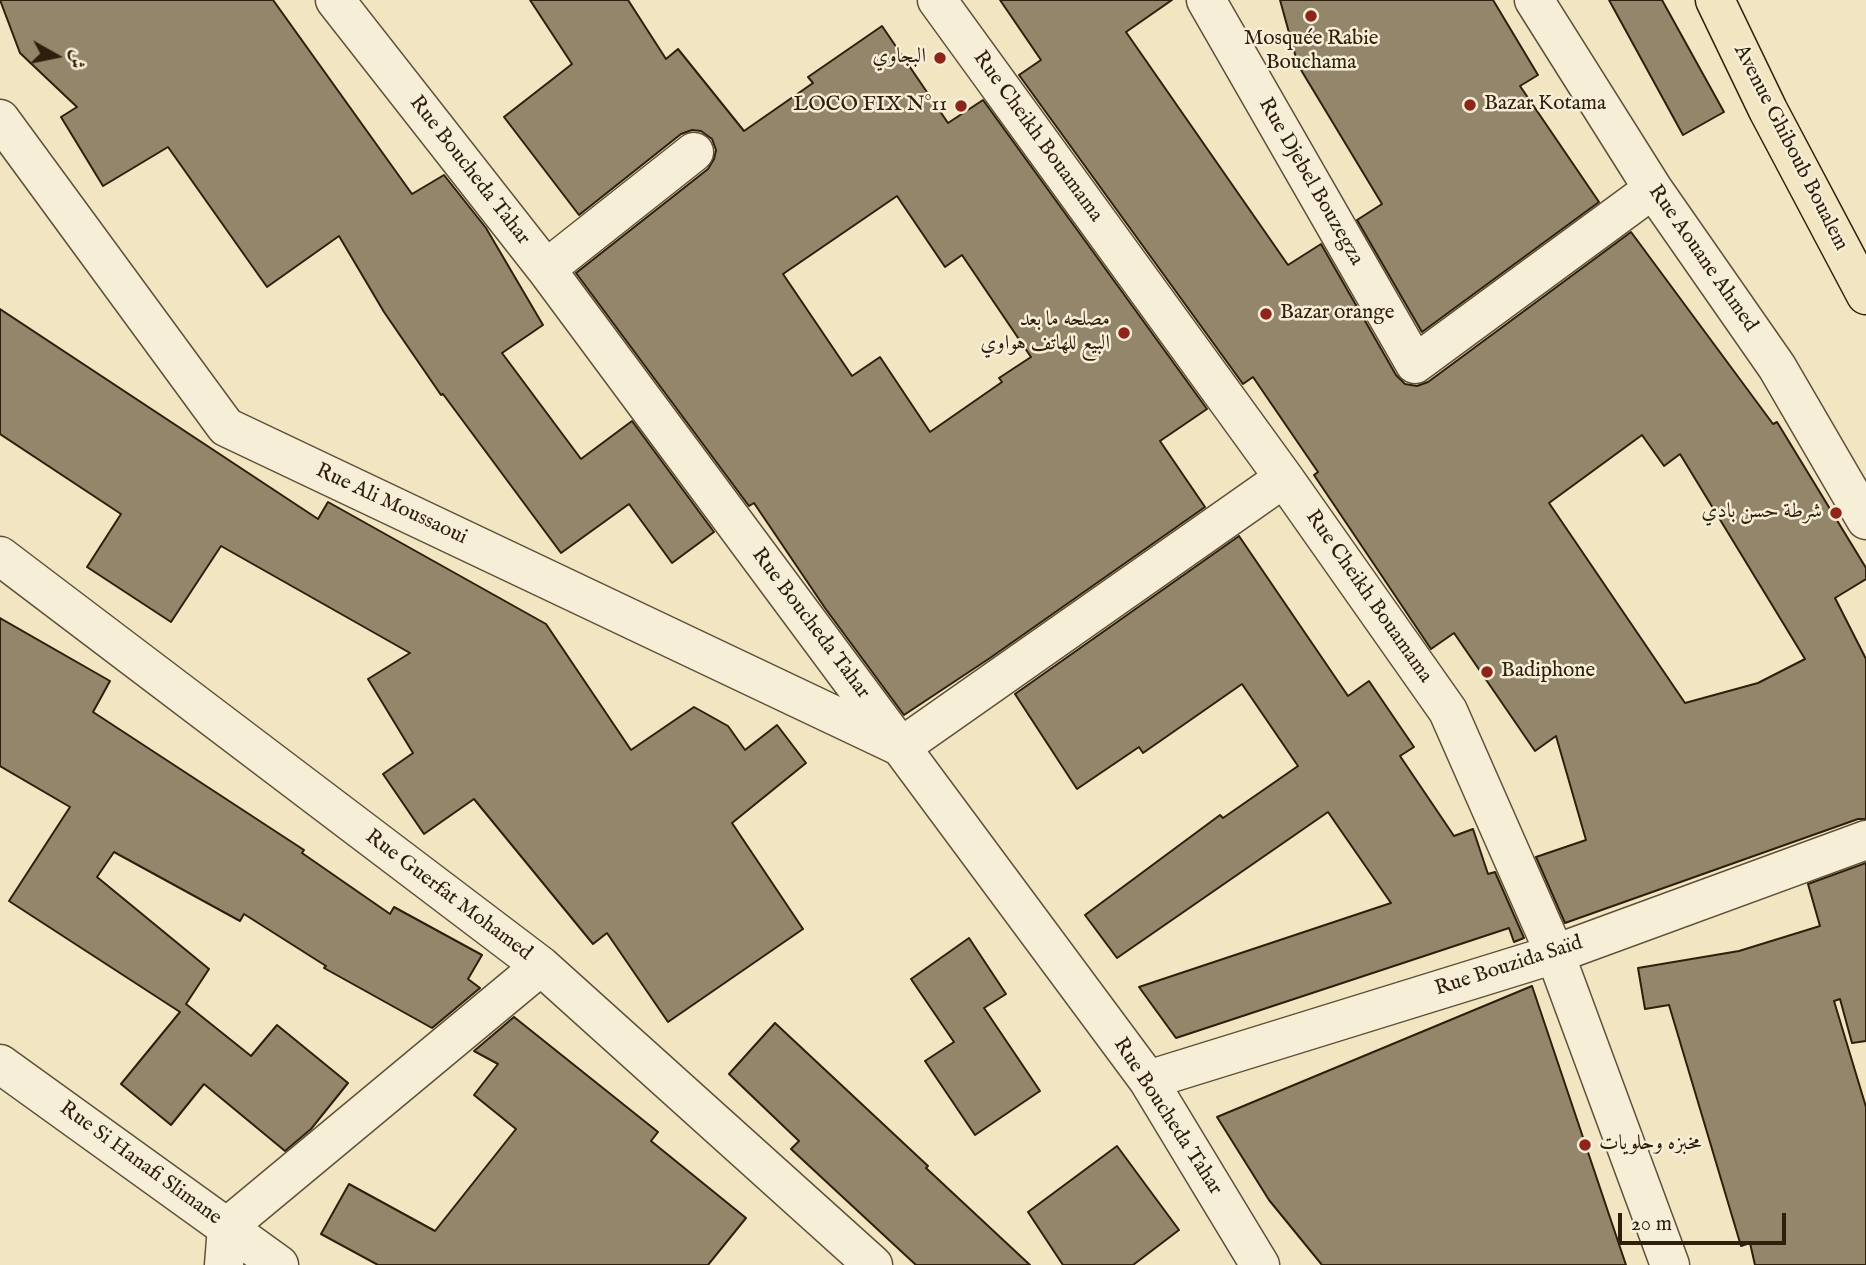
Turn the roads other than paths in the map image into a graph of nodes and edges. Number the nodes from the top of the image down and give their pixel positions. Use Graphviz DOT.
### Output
graph roads {
  1 [pos="335,0"];
  2 [pos="937,0"];
  3 [pos="1206,0"];
  4 [pos="1534,0"];
  5 [pos="1715,0"];
  6 [pos="0,119"];
  7 [pos="694,152"];
  8 [pos="1653,189"];
  9 [pos="546,269"];
  10 [pos="1866,295"];
  11 [pos="1284,478"];
  12 [pos="1866,520"];
  13 [pos="0,556"];
  14 [pos="901,747"];
  15 [pos="1866,840"];
  16 [pos="1555,954"];
  17 [pos="541,967"];
  18 [pos="0,1064"];
  19 [pos="1148,1080"];
  20 [pos="227,1227"];
  21 [pos="224,1265"];
  22 [pos="279,1265"];
  23 [pos="873,1265"];
  24 [pos="1260,1265"];
  25 [pos="1671,1265"];
  1 -- 9 [label="street, Rue Boucheda Tahar"];
  2 -- 11 [label="street, Rue Cheikh Bouamama"];
  3 -- 8 [label="street, Rue Djebel Bouzegza"];
  4 -- 8 [label="street, Rue Aouane Ahmed"];
  5 -- 10 [label="main road, Avenue Ghiboub Boualem"];
  6 -- 14 [label="street, Rue Ali Moussaoui"];
  7 -- 9 [label="street"];
  8 -- 12 [label="street, Rue Aouane Ahmed"];
  9 -- 14 [label="street, Rue Boucheda Tahar"];
  11 -- 14 [label="street"];
  11 -- 16 [label="street, Rue Cheikh Bouamama"];
  13 -- 17 [label="street, Rue Guerfat Mohamed"];
  14 -- 19 [label="street, Rue Boucheda Tahar"];
  15 -- 16 [label="street, Rue Bouzida Saïd"];
  16 -- 19 [label="street, Rue Bouzida Saïd"];
  16 -- 25 [label="street, Rue Cheikh Bouamama"];
  17 -- 20 [label="street"];
  17 -- 23 [label="street, Rue Guerfat Mohamed"];
  18 -- 20 [label="street, Rue Si Hanafi Slimane"];
  19 -- 24 [label="street, Rue Boucheda Tahar"];
  20 -- 21 [label="street"];
  20 -- 22 [label="street, Rue Si Hanafi Slimane"];
}
